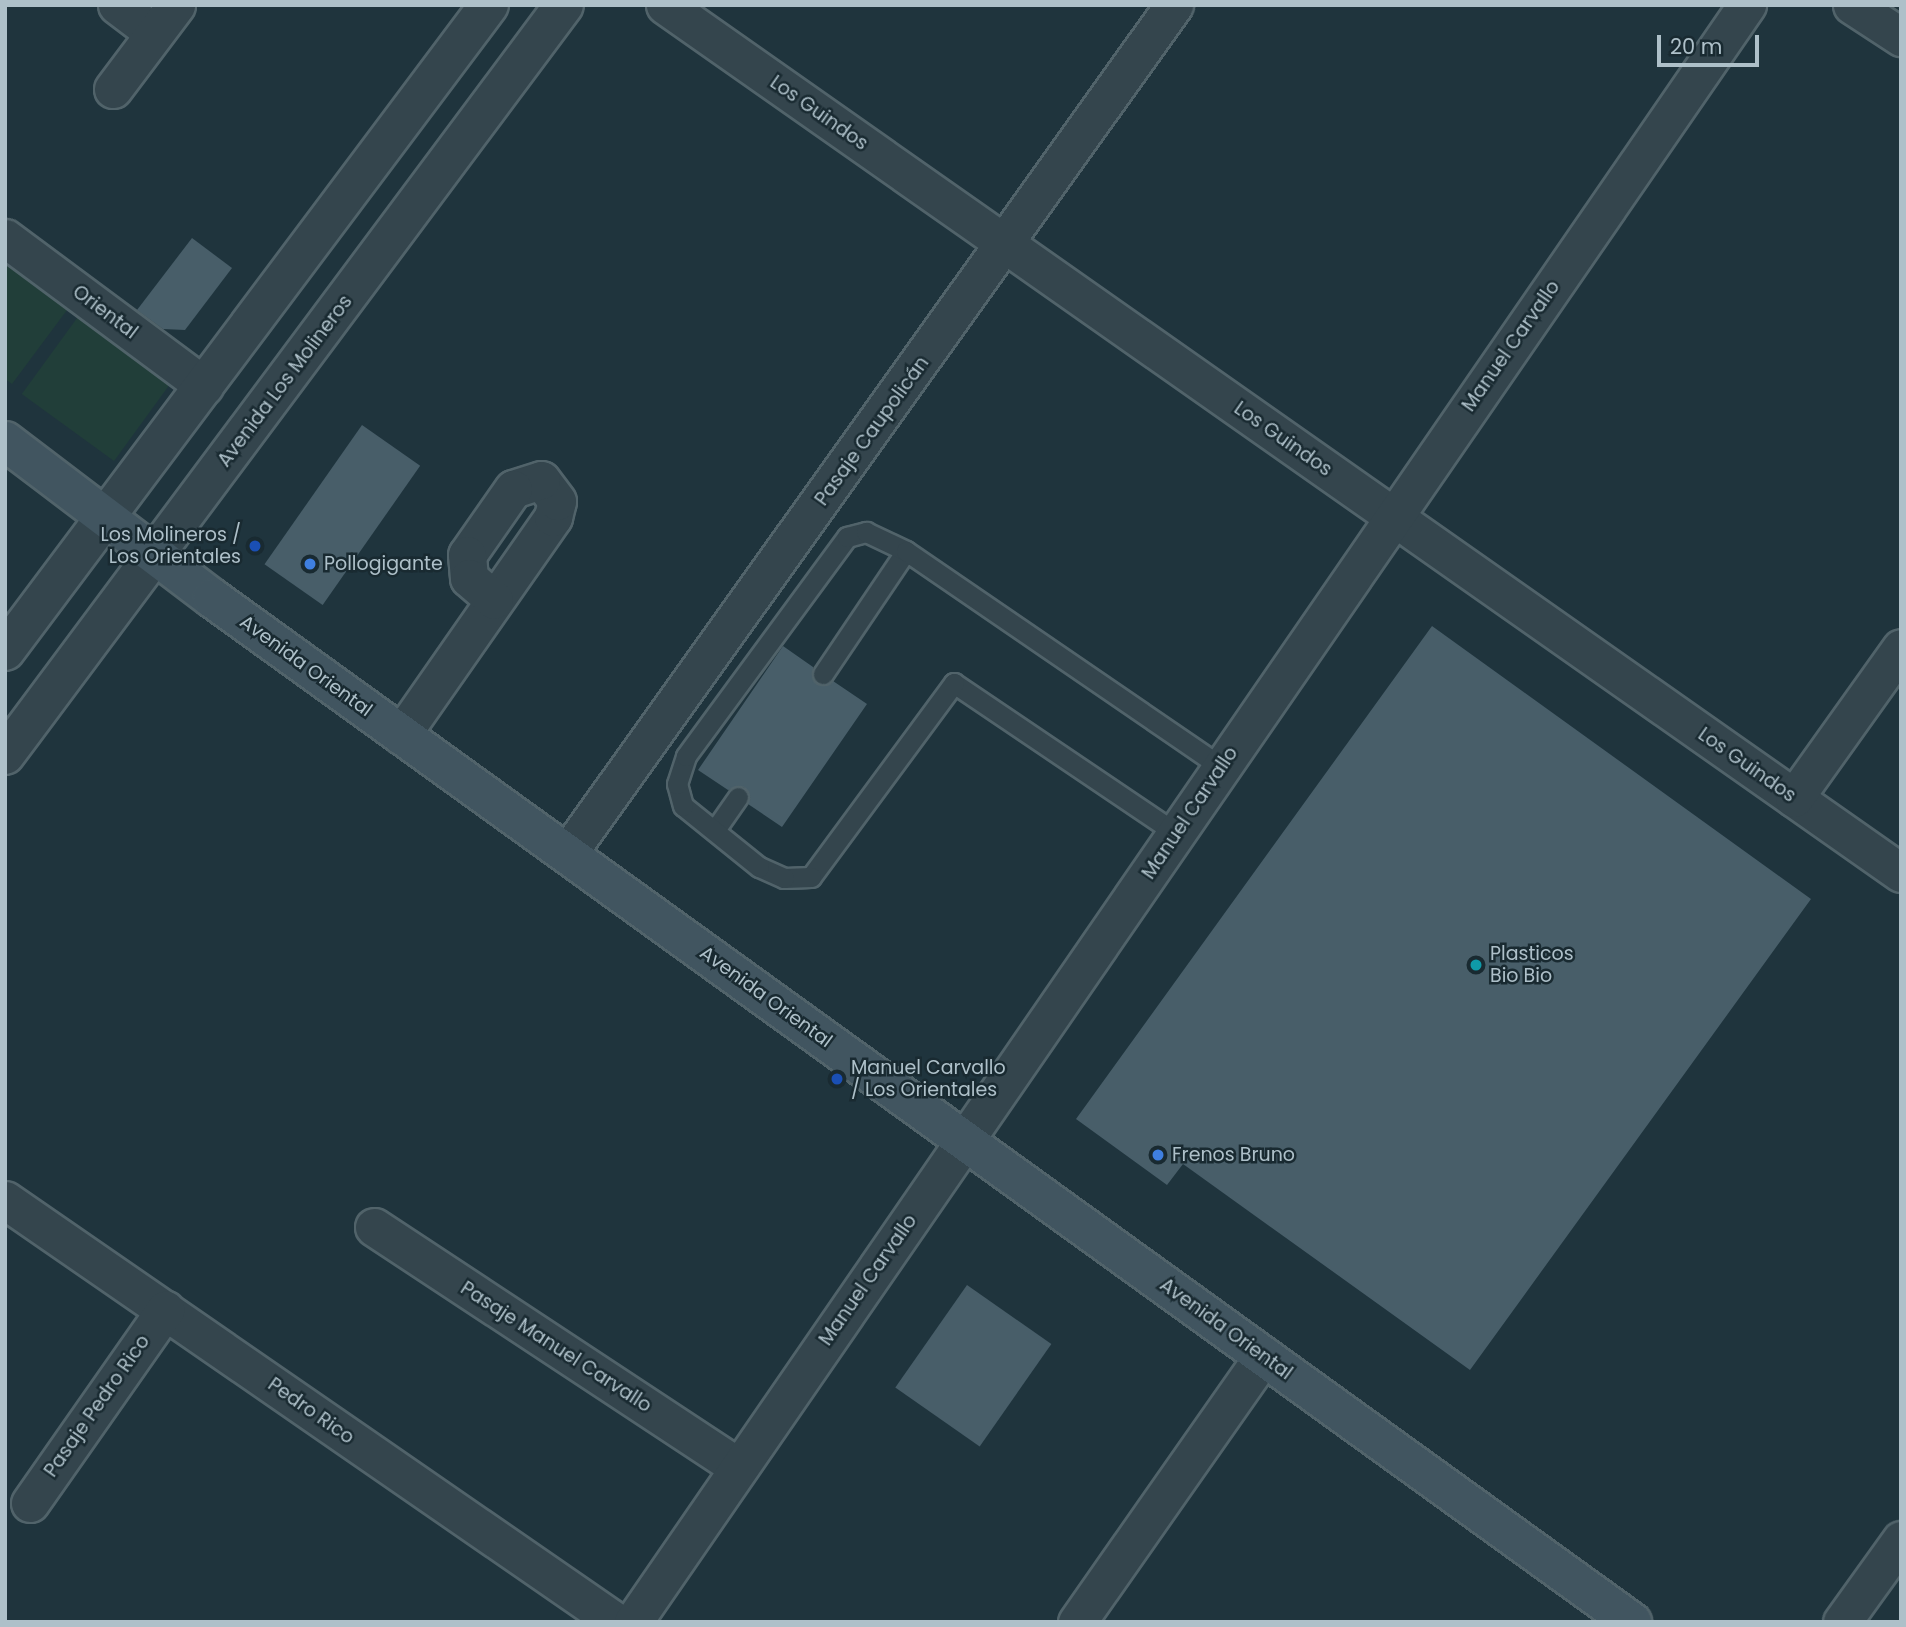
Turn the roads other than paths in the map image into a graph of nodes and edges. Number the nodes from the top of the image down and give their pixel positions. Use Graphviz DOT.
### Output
graph roads {
  1 [pos="117,5"];
  2 [pos="489,5"];
  3 [pos="564,5"];
  4 [pos="665,5"];
  5 [pos="1174,5"];
  6 [pos="1747,5"];
  7 [pos="1852,5"];
  8 [pos="165,19"];
  9 [pos="1901,37"];
  10 [pos="113,89"];
  11 [pos="5,238"];
  12 [pos="1006,244"];
  13 [pos="204,386"];
  14 [pos="5,442"];
  15 [pos="1393,516"];
  16 [pos="106,518"];
  17 [pos="906,551"];
  18 [pos="156,555"];
  19 [pos="494,600"];
  20 [pos="1901,648"];
  21 [pos="5,651"];
  22 [pos="823,674"];
  23 [pos="401,734"];
  24 [pos="5,755"];
  25 [pos="1221,767"];
  26 [pos="738,797"];
  27 [pos="1794,798"];
  28 [pos="715,831"];
  29 [pos="1176,833"];
  30 [pos="567,854"];
  31 [pos="1901,873"];
  32 [pos="965,1141"];
  33 [pos="5,1200"];
  34 [pos="373,1227"];
  35 [pos="165,1310"];
  36 [pos="1263,1356"];
  37 [pos="739,1468"];
  38 [pos="30,1503"];
  39 [pos="1901,1540"];
  40 [pos="616,1622"];
  41 [pos="633,1622"];
  42 [pos="1077,1622"];
  43 [pos="1632,1622"];
  44 [pos="1842,1622"];
  1 -- 8 [label="street"];
  2 -- 13 [label="street"];
  3 -- 18 [label="street, Avenida Los Molineros"];
  4 -- 12 [label="street, Los Guindos"];
  5 -- 12 [label="street, Pasaje Caupolicán"];
  6 -- 15 [label="street, Manuel Carvallo"];
  7 -- 9 [label="street"];
  8 -- 10 [label="street"];
  11 -- 13 [label="street, Oriental"];
  12 -- 15 [label="street, Los Guindos"];
  12 -- 30 [label="street, Pasaje Caupolicán"];
  13 -- 16 [label="street"];
  14 -- 16 [label="main road, Avenida Oriental"];
  15 -- 25 [label="street, Manuel Carvallo"];
  15 -- 27 [label="street, Los Guindos"];
  16 -- 18 [label="main road, Avenida Oriental"];
  16 -- 21 [label="street"];
  17 -- 22 [label="lane"];
  17 -- 25 [label="lane"];
  17 -- 28 [label="lane"];
  18 -- 23 [label="main road, Avenida Oriental"];
  18 -- 24 [label="street, Avenida Los Molineros"];
  19 -- 23 [label="street"];
  20 -- 27 [label="street"];
  23 -- 30 [label="main road, Avenida Oriental"];
  25 -- 29 [label="street, Manuel Carvallo"];
  26 -- 28 [label="lane"];
  27 -- 31 [label="street, Los Guindos"];
  28 -- 29 [label="lane"];
  29 -- 32 [label="street, Manuel Carvallo"];
  30 -- 32 [label="main road, Avenida Oriental"];
  32 -- 36 [label="main road, Avenida Oriental"];
  32 -- 37 [label="street, Manuel Carvallo"];
  33 -- 35 [label="street, Pedro Rico"];
  34 -- 37 [label="street, Pasaje Manuel Carvallo"];
  35 -- 38 [label="street, Pasaje Pedro Rico"];
  35 -- 40 [label="street, Pedro Rico"];
  36 -- 42 [label="street"];
  36 -- 43 [label="main road, Avenida Oriental"];
  37 -- 41 [label="street, Manuel Carvallo"];
  39 -- 44 [label="street"];
}
